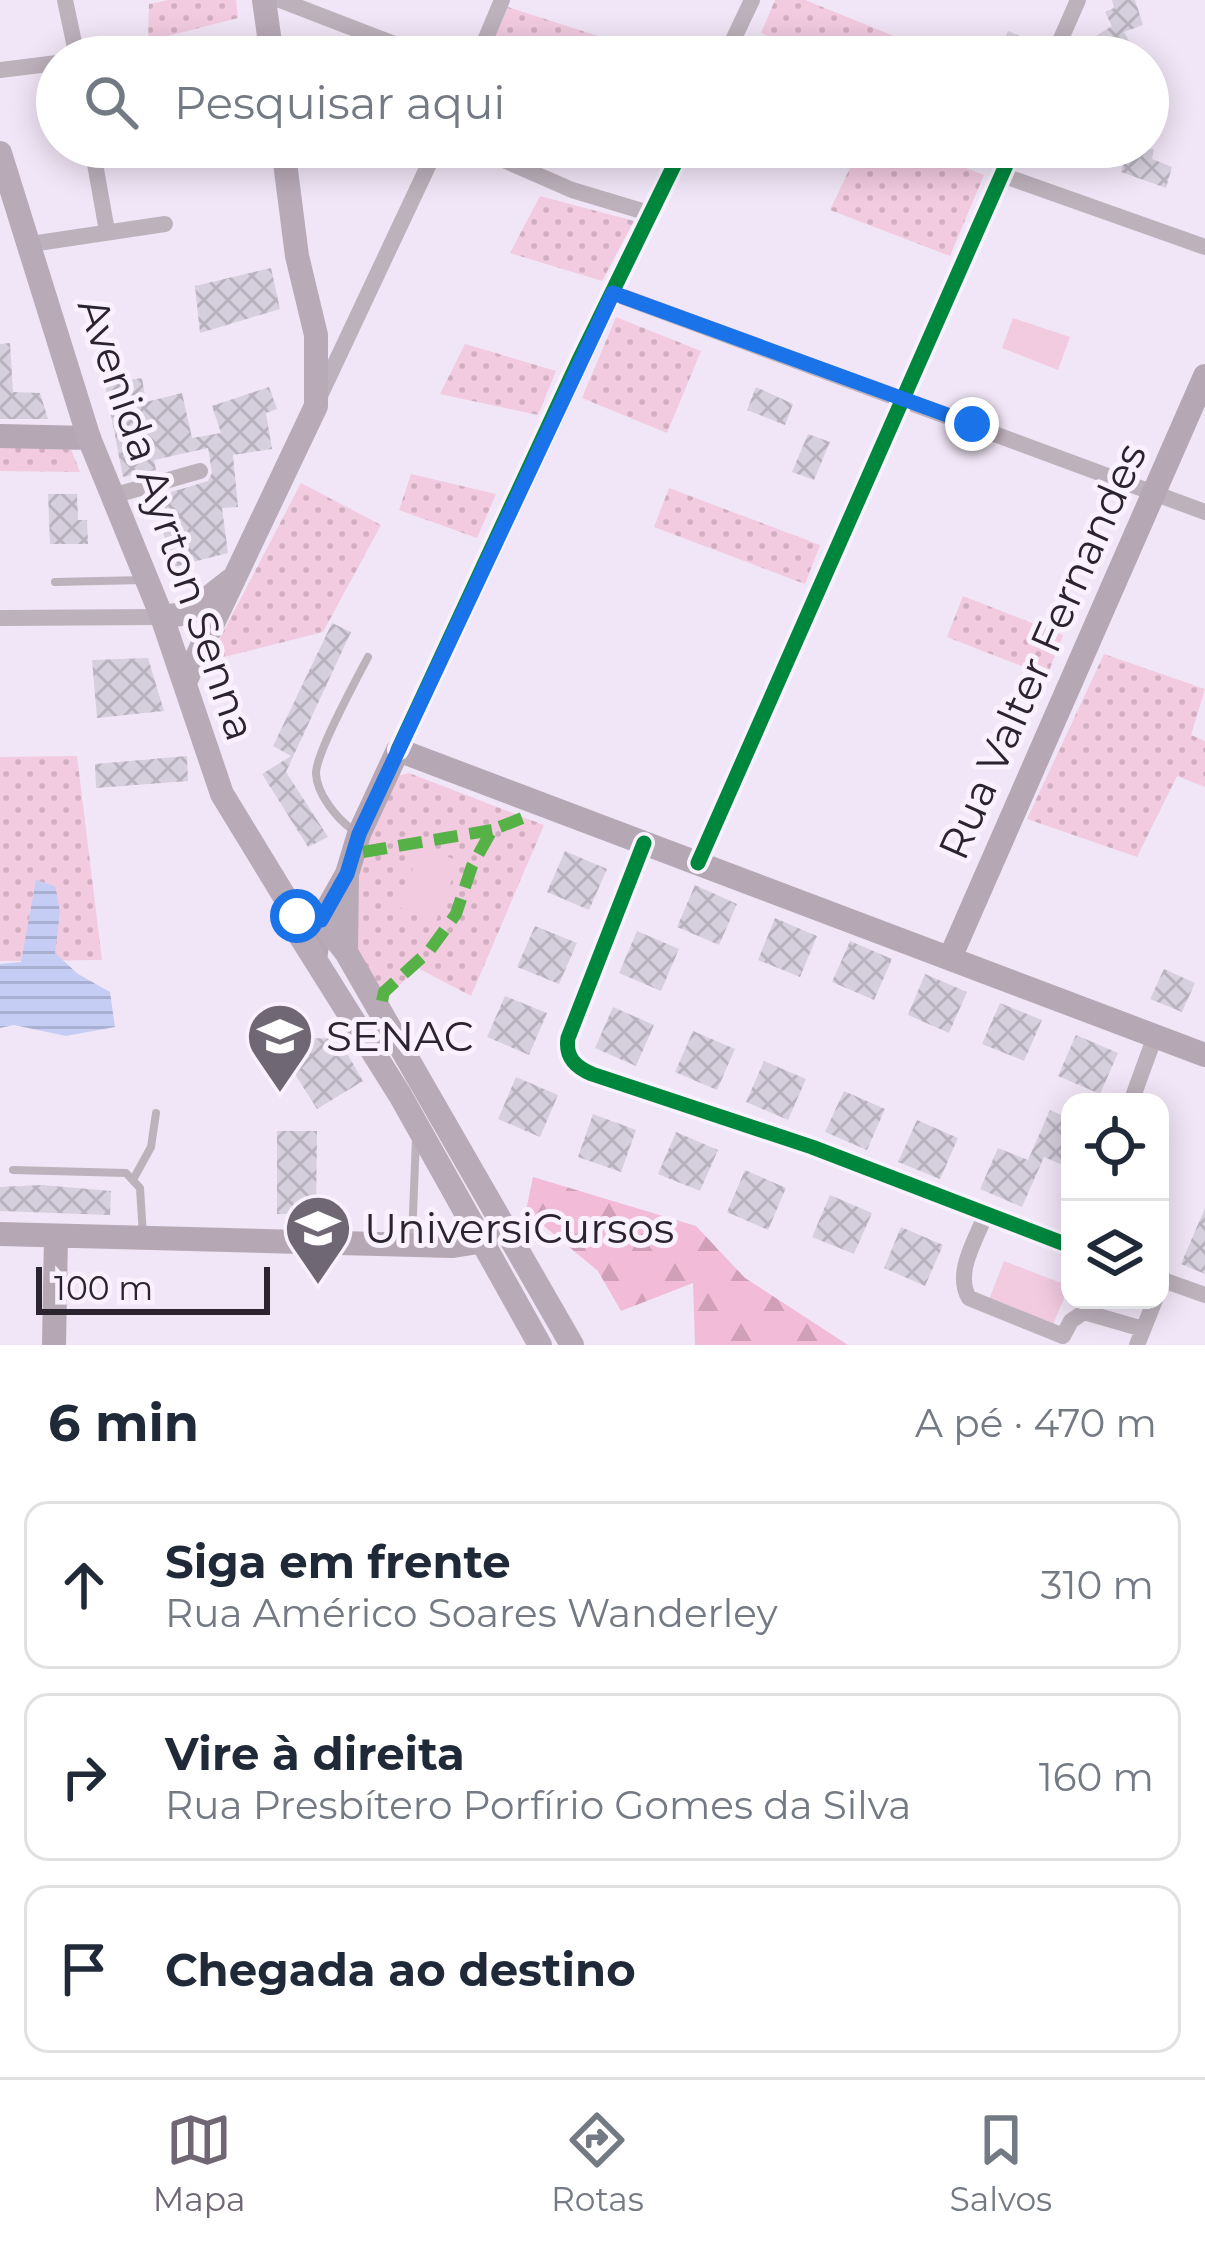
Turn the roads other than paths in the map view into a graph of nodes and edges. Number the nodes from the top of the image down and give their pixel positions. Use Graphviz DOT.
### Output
graph roads {
  1 [pos="65,0"];
  2 [pos="265,0"];
  3 [pos="280,0"];
  4 [pos="502,0"];
  5 [pos="752,0"];
  6 [pos="1078,0"];
  7 [pos="72,36"];
  8 [pos="269,36"];
  9 [pos="373,36"];
  10 [pos="487,36"];
  11 [pos="735,36"];
  12 [pos="1062,36"];
  13 [pos="36,66"];
  14 [pos="0,70"];
  15 [pos="0,154"];
  16 [pos="96,168"];
  17 [pos="286,168"];
  18 [pos="427,168"];
  19 [pos="522,168"];
  20 [pos="673,168"];
  21 [pos="1005,168"];
  22 [pos="1002,175"];
  23 [pos="652,214"];
  24 [pos="166,224"];
  25 [pos="106,231"];
  26 [pos="31,244"];
  27 [pos="1205,247"];
  28 [pos="613,293"];
  29 [pos="316,335"];
  30 [pos="348,335"];
  31 [pos="1205,376"];
  32 [pos="901,399"];
  33 [pos="316,406"];
  34 [pos="0,436"];
  35 [pos="89,438"];
  36 [pos="200,471"];
  37 [pos="1154,493"];
  38 [pos="112,496"];
  39 [pos="1205,512"];
  40 [pos="237,576"];
  41 [pos="146,580"];
  42 [pos="56,582"];
  43 [pos="162,617"];
  44 [pos="0,618"];
  45 [pos="368,657"];
  46 [pos="185,682"];
  47 [pos="398,750"];
  48 [pos="359,834"];
  49 [pos="644,843"];
  50 [pos="698,863"];
  51 [pos="347,874"];
  52 [pos="288,905"];
  53 [pos="321,920"];
  54 [pos="346,952"];
  55 [pos="950,958"];
  56 [pos="315,959"];
  57 [pos="1155,1036"];
  58 [pos="1203,1049"];
  59 [pos="1134,1093"];
  60 [pos="156,1112"];
  61 [pos="416,1125"];
  62 [pos="13,1170"];
  63 [pos="134,1178"];
  64 [pos="986,1214"];
  65 [pos="506,1226"];
  66 [pos="475,1231"];
  67 [pos="0,1234"];
  68 [pos="56,1236"];
  69 [pos="143,1237"];
  70 [pos="420,1243"];
  71 [pos="1061,1243"];
  72 [pos="1169,1284"];
  73 [pos="1205,1295"];
  74 [pos="1151,1309"];
  75 [pos="1140,1337"];
  76 [pos="54,1345"];
  77 [pos="540,1345"];
  78 [pos="572,1345"];
  1 -- 7 [label="street"];
  2 -- 8 [label="main road"];
  3 -- 9 [label="street"];
  4 -- 10 [label="street"];
  5 -- 11 [label="street"];
  6 -- 12 [label="street"];
  13 -- 14 [label="street"];
  15 -- 26 [label="main road, Avenida Ayrton Senna"];
  16 -- 25 [label="street"];
  17 -- 29 [label="main road"];
  18 -- 30 [label="street"];
  19 -- 23 [label="street"];
  20 -- 23 [label="street"];
  21 -- 22 [label="street"];
  22 -- 27 [label="street"];
  22 -- 32 [label="street"];
  23 -- 28 [label="street"];
  24 -- 25 [label="street"];
  25 -- 26 [label="street"];
  26 -- 35 [label="main road, Avenida Ayrton Senna"];
  28 -- 32 [label="street"];
  28 -- 47 [label="street"];
  29 -- 30 [label="street"];
  29 -- 33 [label="main road"];
  30 -- 33 [label="street"];
  31 -- 37 [label="main road, Rua Valter Fernandes"];
  32 -- 37 [label="street"];
  32 -- 50 [label="street"];
  33 -- 40 [label="main road"];
  34 -- 35 [label="main road"];
  35 -- 38 [label="main road, Avenida Ayrton Senna"];
  36 -- 38 [label="street"];
  37 -- 39 [label="street"];
  37 -- 55 [label="main road, Rua Valter Fernandes"];
  38 -- 41 [label="main road, Avenida Ayrton Senna"];
  40 -- 43 [label="main road"];
  40 -- 46 [label="main road"];
  41 -- 42 [label="lane"];
  41 -- 43 [label="main road, Avenida Ayrton Senna"];
  43 -- 44 [label="street"];
  43 -- 46 [label="main road, Avenida Ayrton Senna"];
  45 -- 48 [label="lane"];
  46 -- 52 [label="main road, Avenida Ayrton Senna"];
  47 -- 48 [label="main road"];
  47 -- 49 [label="main road"];
  48 -- 51 [label="main road"];
  49 -- 50 [label="main road"];
  49 -- 64 [label="street"];
  50 -- 55 [label="main road"];
  51 -- 53 [label="main road"];
  51 -- 54 [label="main road"];
  52 -- 53 [label="main road, Avenida Ayrton Senna"];
  52 -- 56 [label="main road, Avenida Ayrton Senna"];
  53 -- 54 [label="main road, Avenida Ayrton Senna"];
  53 -- 56 [label="main road"];
  54 -- 65 [label="main road, Avenida Ayrton Senna"];
  55 -- 57 [label="main road"];
  56 -- 61 [label="main road, Avenida Ayrton Senna"];
  57 -- 58 [label="main road"];
  57 -- 59 [label="street"];
  60 -- 63 [label="lane"];
  61 -- 66 [label="main road, Avenida Ayrton Senna"];
  61 -- 70 [label="lane"];
  62 -- 63 [label="lane"];
  63 -- 69 [label="lane"];
  64 -- 71 [label="street"];
  64 -- 75 [label="street"];
  65 -- 66 [label="main road"];
  65 -- 78 [label="main road, Avenida Ayrton Senna"];
  66 -- 70 [label="main road"];
  66 -- 77 [label="main road, Avenida Ayrton Senna"];
  67 -- 68 [label="main road"];
  68 -- 69 [label="main road"];
  68 -- 76 [label="main road"];
  69 -- 70 [label="main road"];
  72 -- 73 [label="street"];
  74 -- 75 [label="street"];
}
